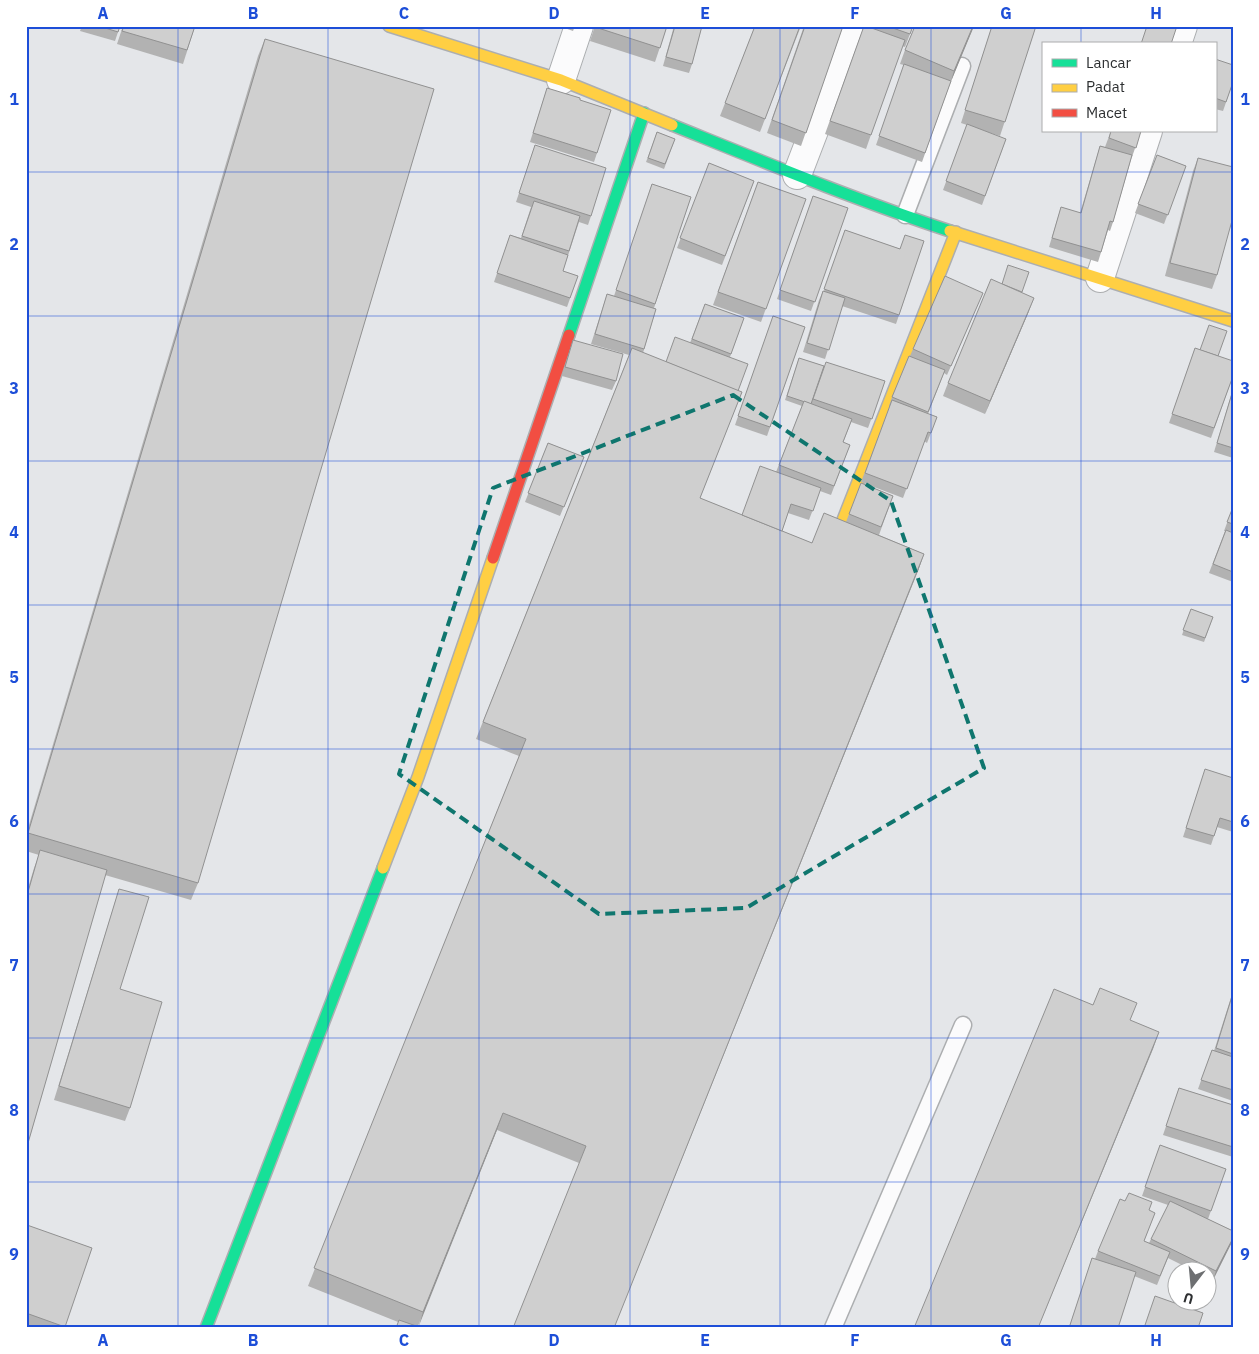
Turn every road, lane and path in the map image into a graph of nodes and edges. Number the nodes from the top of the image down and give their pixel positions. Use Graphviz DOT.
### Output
graph roads {
  1 [pos="389,26"];
  2 [pos="579,26"];
  3 [pos="854,26"];
  4 [pos="1183,26"];
  5 [pos="1178,42"];
  6 [pos="962,66"];
  7 [pos="561,80"];
  8 [pos="644,113"];
  9 [pos="1148,132"];
  10 [pos="797,175"];
  11 [pos="905,215"];
  12 [pos="956,232"];
  13 [pos="1100,278"];
  14 [pos="1233,320"];
  15 [pos="843,520"];
  16 [pos="963,1025"];
  17 [pos="206,1328"];
  18 [pos="833,1328"];
  1 -- 7 [label="street"];
  2 -- 7 [label="street"];
  3 -- 10 [label="street"];
  4 -- 5 [label="street"];
  6 -- 11 [label="lane"];
  7 -- 8 [label="street"];
  8 -- 10 [label="street"];
  8 -- 17 [label="street"];
  9 -- 13 [label="street"];
  10 -- 11 [label="street"];
  11 -- 12 [label="street"];
  12 -- 13 [label="street"];
  12 -- 15 [label="street"];
  13 -- 14 [label="street"];
  16 -- 18 [label="lane"];
}
